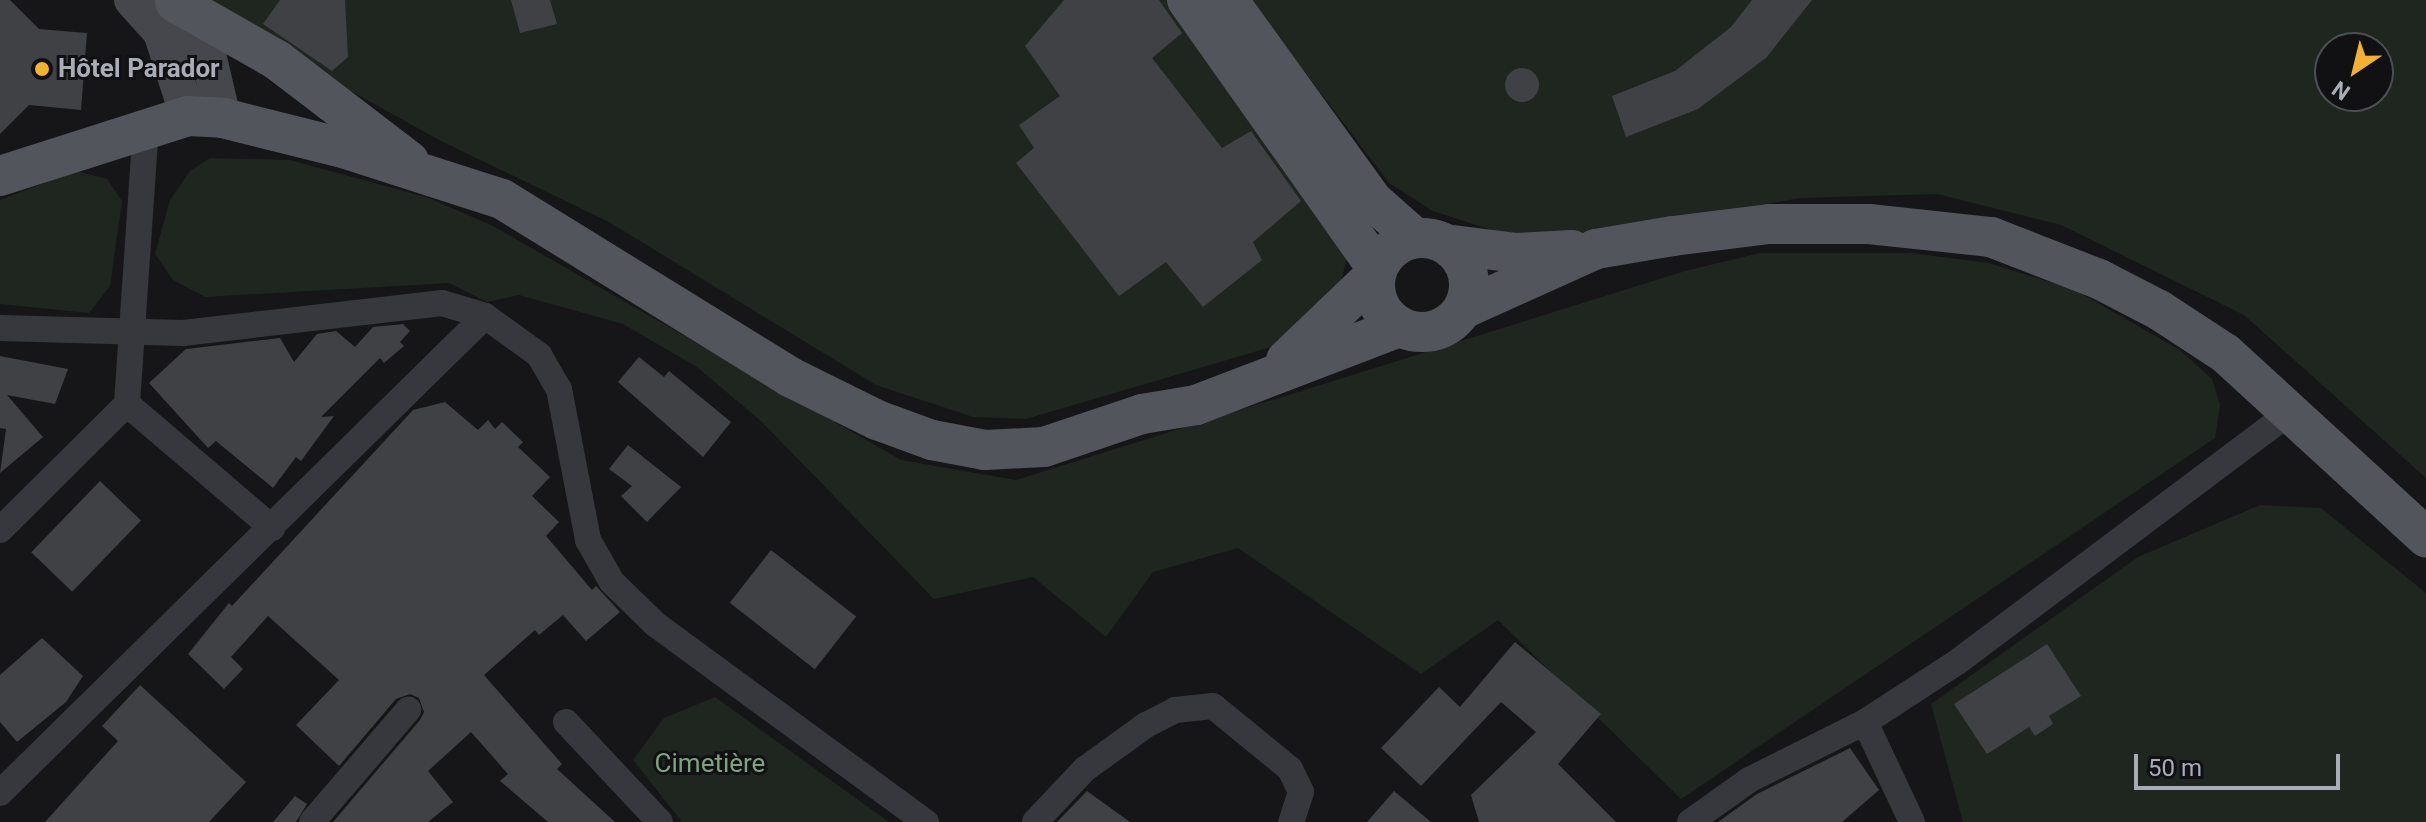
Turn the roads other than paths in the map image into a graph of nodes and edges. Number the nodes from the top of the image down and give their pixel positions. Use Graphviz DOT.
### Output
graph roads {
  1 [pos="132,0"];
  2 [pos="1187,0"];
  3 [pos="1228,0"];
  4 [pos="174,1"];
  5 [pos="1257,71"];
  6 [pos="205,117"];
  7 [pos="146,127"];
  8 [pos="418,169"];
  9 [pos="0,176"];
  10 [pos="1430,241"];
  11 [pos="1596,249"];
  12 [pos="1376,272"];
  13 [pos="1463,309"];
  14 [pos="485,316"];
  15 [pos="1399,327"];
  16 [pos="0,328"];
  17 [pos="132,334"];
  18 [pos="1258,384"];
  19 [pos="127,404"];
  20 [pos="2290,412"];
  21 [pos="272,528"];
  22 [pos="0,530"];
  23 [pos="2426,537"];
  24 [pos="408,710"];
  25 [pos="566,722"];
  26 [pos="1865,722"];
  27 [pos="0,793"];
  28 [pos="312,822"];
  29 [pos="660,822"];
  30 [pos="926,822"];
  31 [pos="1035,822"];
  32 [pos="1291,822"];
  33 [pos="1690,822"];
  34 [pos="1912,822"];
  1 -- 6 [label="main road"];
  2 -- 5 [label="main road"];
  3 -- 5 [label="main road"];
  4 -- 6 [label="main road"];
  4 -- 8 [label="main road"];
  5 -- 10 [label="main road"];
  5 -- 12 [label="main road"];
  6 -- 7 [label="main road"];
  6 -- 8 [label="main road"];
  7 -- 9 [label="main road"];
  7 -- 17 [label="street"];
  8 -- 18 [label="main road"];
  10 -- 11 [label="main road"];
  10 -- 12 [label="main road"];
  10 -- 13 [label="main road"];
  11 -- 13 [label="main road"];
  11 -- 20 [label="main road"];
  12 -- 15 [label="main road"];
  12 -- 18 [label="main road"];
  13 -- 15 [label="main road"];
  14 -- 17 [label="street"];
  14 -- 21 [label="street"];
  14 -- 30 [label="street"];
  15 -- 18 [label="main road"];
  16 -- 17 [label="street"];
  17 -- 19 [label="street"];
  19 -- 21 [label="street"];
  19 -- 22 [label="street"];
  20 -- 23 [label="main road"];
  20 -- 26 [label="street"];
  21 -- 27 [label="street"];
  24 -- 28 [label="street"];
  25 -- 29 [label="street"];
  26 -- 33 [label="street"];
  26 -- 34 [label="street"];
  31 -- 32 [label="street"];
}
